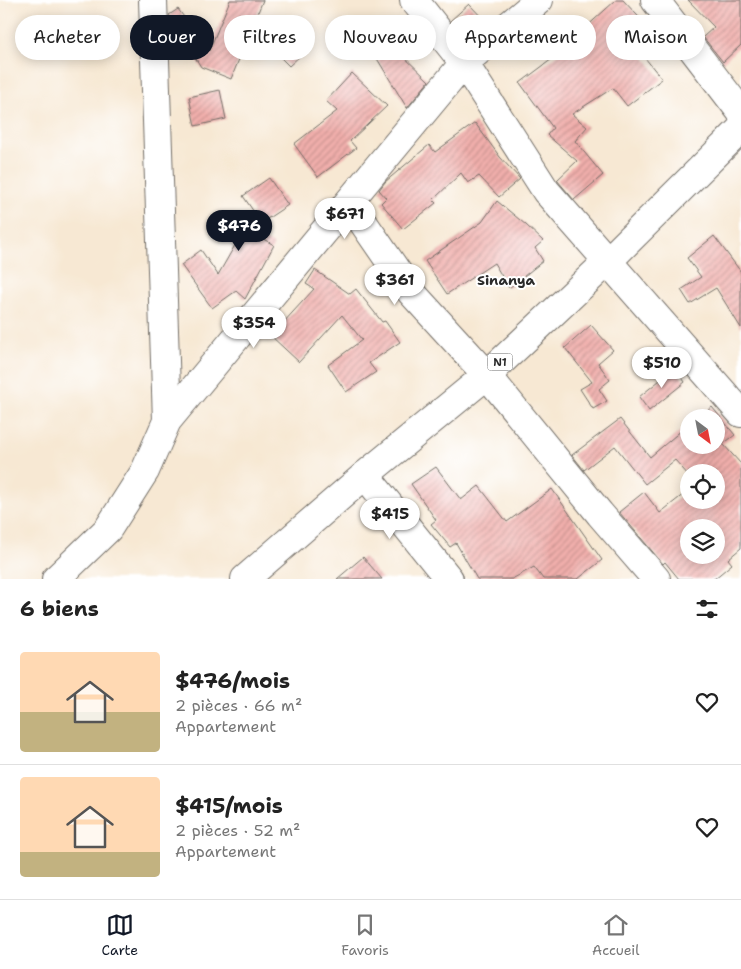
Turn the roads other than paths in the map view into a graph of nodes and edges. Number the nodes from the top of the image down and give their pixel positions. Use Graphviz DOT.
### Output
graph roads {
  1 [pos="153,0"];
  2 [pos="414,0"];
  3 [pos="539,0"];
  4 [pos="655,0"];
  5 [pos="464,63"];
  6 [pos="741,112"];
  7 [pos="741,129"];
  8 [pos="349,202"];
  9 [pos="608,261"];
  10 [pos="486,374"];
  11 [pos="741,413"];
  12 [pos="166,421"];
  13 [pos="365,475"];
  14 [pos="56,579"];
  15 [pos="245,579"];
  16 [pos="449,579"];
  17 [pos="656,579"];
  1 -- 12 [label="main road"];
  2 -- 5 [label="main road"];
  3 -- 5 [label="main road"];
  4 -- 6 [label="main road"];
  5 -- 8 [label="main road"];
  5 -- 9 [label="main road"];
  7 -- 9 [label="main road, N1"];
  8 -- 10 [label="main road"];
  8 -- 12 [label="main road"];
  9 -- 10 [label="main road, N1"];
  9 -- 11 [label="main road"];
  10 -- 13 [label="main road, N1"];
  10 -- 17 [label="main road"];
  12 -- 14 [label="main road"];
  13 -- 15 [label="main road, N1"];
  13 -- 16 [label="main road"];
}
